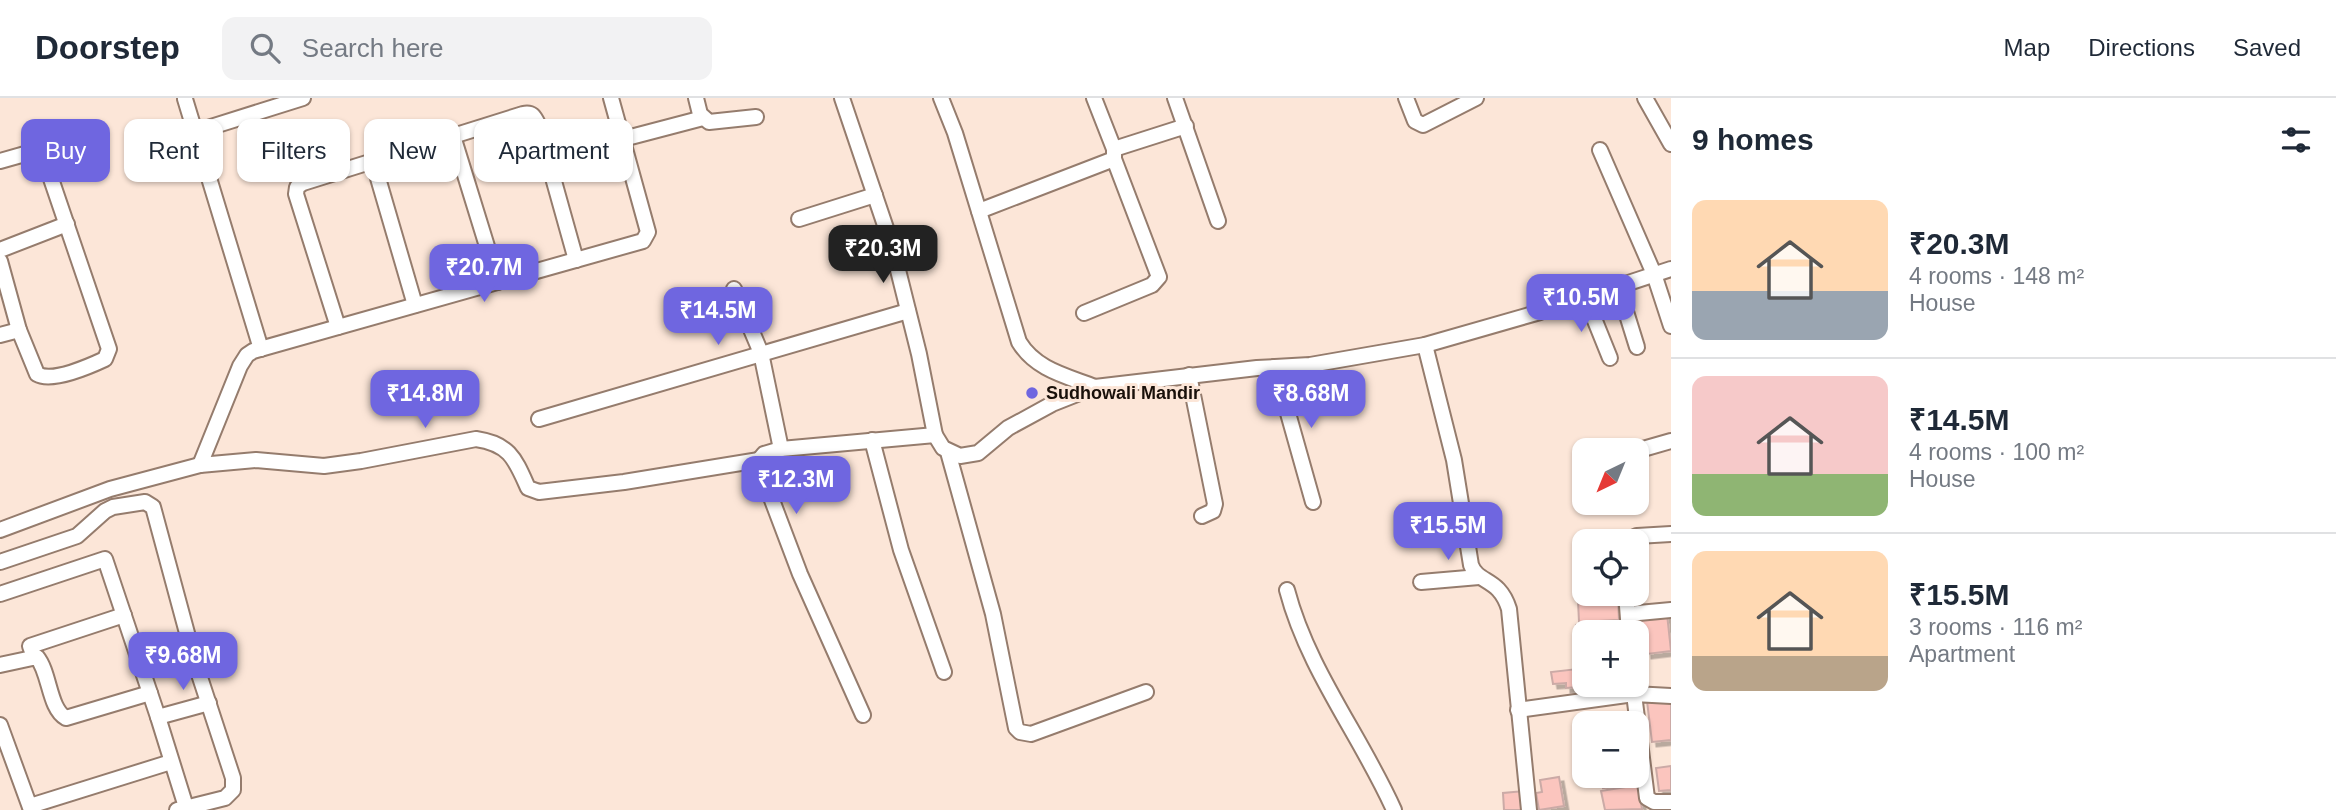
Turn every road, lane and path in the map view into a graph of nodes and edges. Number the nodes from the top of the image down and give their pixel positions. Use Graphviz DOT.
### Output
graph roads {
  1 [pos="303,98"];
  2 [pos="611,98"];
  3 [pos="696,98"];
  4 [pos="842,98"];
  5 [pos="941,98"];
  6 [pos="1094,98"];
  7 [pos="1175,98"];
  8 [pos="1406,98"];
  9 [pos="1476,98"];
  10 [pos="1644,98"];
  11 [pos="185,99"];
  12 [pos="756,117"];
  13 [pos="703,118"];
  14 [pos="191,119"];
  15 [pos="617,119"];
  16 [pos="223,123"];
  17 [pos="1186,126"];
  18 [pos="460,134"];
  19 [pos="633,136"];
  20 [pos="1671,144"];
  21 [pos="1600,150"];
  22 [pos="1114,154"];
  23 [pos="460,159"];
  24 [pos="0,161"];
  25 [pos="364,164"];
  26 [pos="633,176"];
  27 [pos="210,182"];
  28 [pos="379,182"];
  29 [pos="875,195"];
  30 [pos="979,211"];
  31 [pos="799,219"];
  32 [pos="1218,221"];
  33 [pos="67,225"];
  34 [pos="0,250"];
  35 [pos="576,260"];
  36 [pos="0,261"];
  37 [pos="1671,269"];
  38 [pos="1654,274"];
  39 [pos="498,282"];
  40 [pos="1618,286"];
  41 [pos="734,289"];
  42 [pos="1585,296"];
  43 [pos="415,305"];
  44 [pos="908,311"];
  45 [pos="1084,313"];
  46 [pos="1671,326"];
  47 [pos="338,327"];
  48 [pos="19,330"];
  49 [pos="0,335"];
  50 [pos="1425,345"];
  51 [pos="1637,346"];
  52 [pos="261,349"];
  53 [pos="761,353"];
  54 [pos="1610,358"];
  55 [pos="1275,367"];
  56 [pos="1189,375"];
  57 [pos="1096,387"];
  58 [pos="539,419"];
  59 [pos="935,435"];
  60 [pos="872,440"];
  61 [pos="1671,441"];
  62 [pos="1649,448"];
  63 [pos="781,450"];
  64 [pos="948,452"];
  65 [pos="759,460"];
  66 [pos="200,465"];
  67 [pos="1313,502"];
  68 [pos="1202,516"];
  69 [pos="0,530"];
  70 [pos="1671,534"];
  71 [pos="1649,535"];
  72 [pos="0,562"];
  73 [pos="1479,577"];
  74 [pos="1421,582"];
  75 [pos="1287,590"];
  76 [pos="0,594"];
  77 [pos="1627,606"];
  78 [pos="1671,610"];
  79 [pos="1628,614"];
  80 [pos="124,615"];
  81 [pos="1628,620"];
  82 [pos="34,657"];
  83 [pos="0,665"];
  84 [pos="944,672"];
  85 [pos="1146,692"];
  86 [pos="1649,692"];
  87 [pos="150,693"];
  88 [pos="1671,696"];
  89 [pos="1590,697"];
  90 [pos="1635,697"];
  91 [pos="209,703"];
  92 [pos="1518,710"];
  93 [pos="863,715"];
  94 [pos="158,717"];
  95 [pos="0,725"];
  96 [pos="171,762"];
  97 [pos="1671,802"];
  98 [pos="31,808"];
  99 [pos="181,809"];
  100 [pos="1394,810"];
  101 [pos="1529,810"];
  1 -- 16 [label="street"];
  2 -- 15 [label="street"];
  3 -- 13 [label="street"];
  4 -- 29 [label="street"];
  5 -- 30 [label="street"];
  6 -- 22 [label="street"];
  7 -- 17 [label="street"];
  8 -- 9 [label="street"];
  10 -- 20 [label="street"];
  11 -- 14 [label="street"];
  12 -- 13 [label="street"];
  13 -- 19 [label="street"];
  17 -- 22 [label="street"];
  17 -- 32 [label="street"];
  18 -- 35 [label="street"];
  21 -- 38 [label="street"];
  22 -- 30 [label="street"];
  22 -- 45 [label="street"];
  23 -- 39 [label="street"];
  24 -- 33 [label="street"];
  25 -- 47 [label="street"];
  26 -- 35 [label="street"];
  27 -- 52 [label="street"];
  28 -- 43 [label="street"];
  29 -- 31 [label="street"];
  29 -- 44 [label="street"];
  30 -- 57 [label="street"];
  33 -- 34 [label="street"];
  33 -- 48 [label="street"];
  35 -- 39 [label="street"];
  36 -- 48 [label="street"];
  37 -- 38 [label="street"];
  38 -- 40 [label="street"];
  38 -- 46 [label="street"];
  39 -- 43 [label="street"];
  40 -- 42 [label="street"];
  40 -- 51 [label="street"];
  41 -- 53 [label="street"];
  42 -- 50 [label="street"];
  42 -- 54 [label="street"];
  43 -- 47 [label="street"];
  44 -- 53 [label="street"];
  44 -- 59 [label="street"];
  47 -- 52 [label="street"];
  48 -- 49 [label="street"];
  50 -- 55 [label="street"];
  50 -- 73 [label="street"];
  52 -- 66 [label="street"];
  53 -- 58 [label="street"];
  53 -- 63 [label="street"];
  55 -- 56 [label="street"];
  55 -- 67 [label="street"];
  56 -- 57 [label="street"];
  56 -- 68 [label="street"];
  57 -- 64 [label="street"];
  59 -- 60 [label="street"];
  59 -- 64 [label="street"];
  60 -- 63 [label="street"];
  60 -- 84 [label="street"];
  61 -- 62 [label="street"];
  63 -- 65 [label="street"];
  64 -- 85 [label="street"];
  65 -- 66 [label="street"];
  65 -- 93 [label="street"];
  66 -- 69 [label="street"];
  70 -- 71 [label="street"];
  72 -- 91 [label="street"];
  73 -- 74 [label="street"];
  73 -- 92 [label="street"];
  75 -- 100 [label="street"];
  76 -- 80 [label="street"];
  77 -- 79 [label="street"];
  78 -- 79 [label="street"];
  79 -- 81 [label="street"];
  80 -- 82 [label="street"];
  80 -- 87 [label="street"];
  82 -- 83 [label="street"];
  82 -- 87 [label="street"];
  86 -- 88 [label="street"];
  87 -- 94 [label="street"];
  89 -- 92 [label="street"];
  90 -- 97 [label="street"];
  91 -- 94 [label="street"];
  91 -- 99 [label="street"];
  92 -- 101 [label="street"];
  94 -- 96 [label="street"];
  95 -- 98 [label="street"];
  96 -- 98 [label="street"];
  96 -- 99 [label="street"];
}
